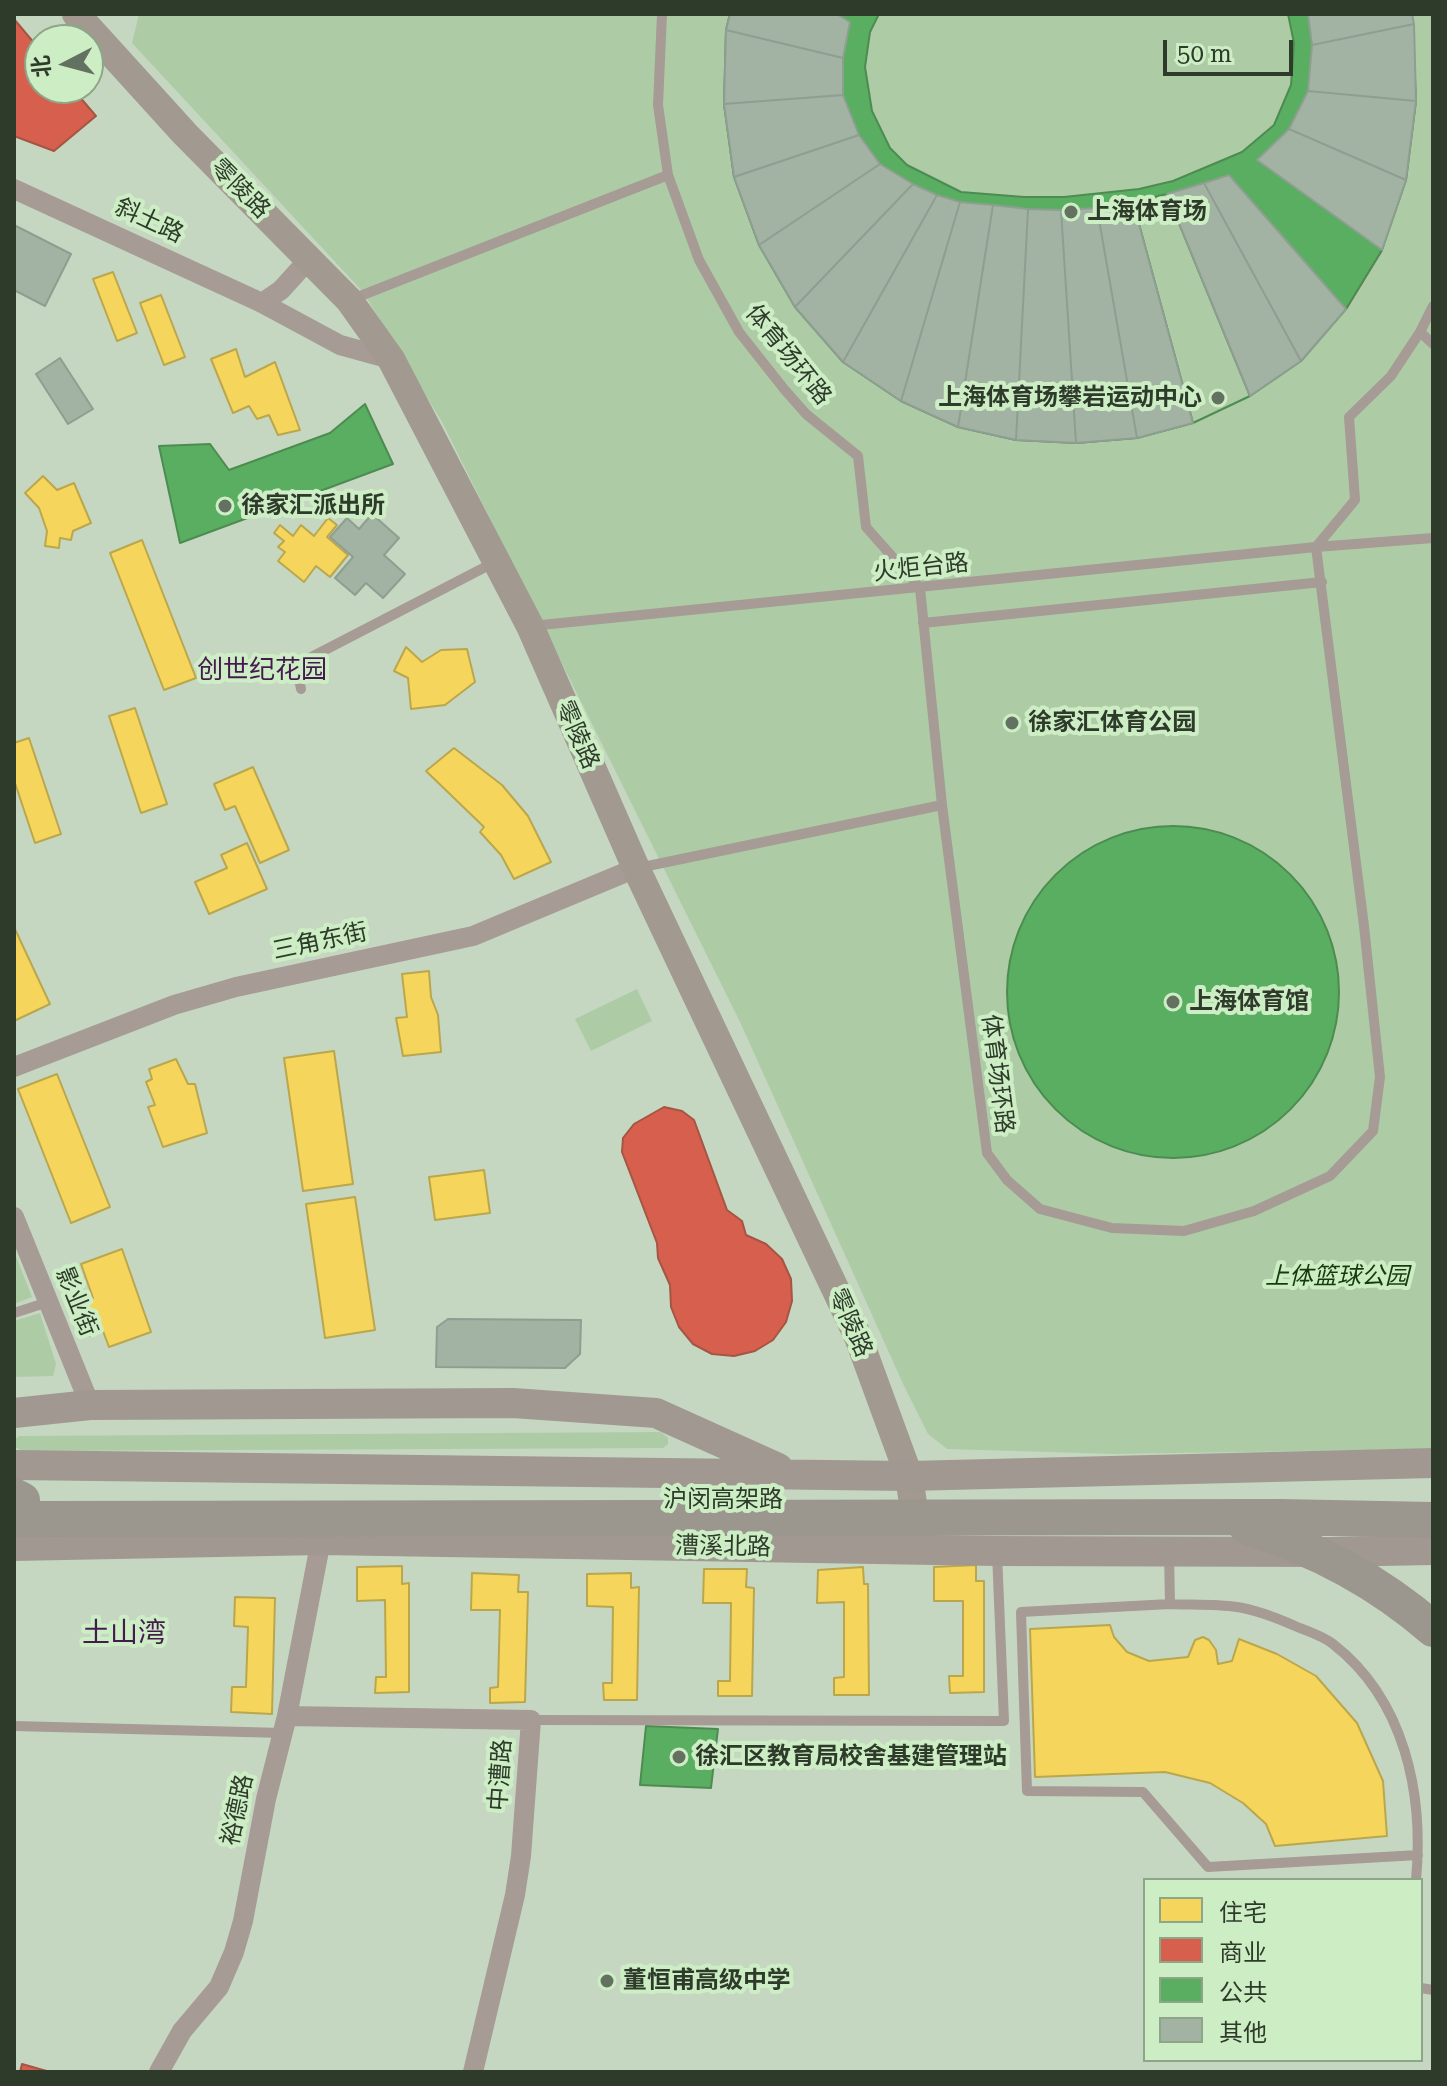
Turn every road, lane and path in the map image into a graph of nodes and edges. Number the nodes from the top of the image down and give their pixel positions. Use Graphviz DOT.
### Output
graph roads {
  1 [pos="76,14"];
  2 [pos="662,14"];
  3 [pos="668,175"];
  4 [pos="14,189"];
  5 [pos="310,258"];
  6 [pos="349,300"];
  7 [pos="262,303"];
  8 [pos="1433,306"];
  9 [pos="1420,332"];
  10 [pos="1433,344"];
  11 [pos="391,359"];
  12 [pos="1433,538"];
  13 [pos="1316,547"];
  14 [pos="497,561"];
  15 [pos="1322,582"];
  16 [pos="920,588"];
  17 [pos="923,623"];
  18 [pos="530,626"];
  19 [pos="301,689"];
  20 [pos="942,805"];
  21 [pos="636,868"];
  22 [pos="14,1067"];
  23 [pos="14,1217"];
  24 [pos="48,1302"];
  25 [pos="14,1313"];
  26 [pos="90,1405"];
  27 [pos="14,1413"];
  28 [pos="1433,1463"];
  29 [pos="14,1465"];
  30 [pos="791,1474"];
  31 [pos="909,1476"];
  32 [pos="1433,1499"];
  33 [pos="17,1516"];
  34 [pos="1190,1517"];
  35 [pos="1433,1520"];
  36 [pos="321,1540"];
  37 [pos="920,1550"];
  38 [pos="1433,1550"];
  39 [pos="997,1551"];
  40 [pos="1169,1552"];
  41 [pos="1327,1552"];
  42 [pos="1433,1568"];
  43 [pos="1170,1604"];
  44 [pos="1433,1629"];
  45 [pos="531,1720"];
  46 [pos="285,1724"];
  47 [pos="14,1726"];
  48 [pos="1418,1855"];
  49 [pos="1416,1878"];
  50 [pos="159,2072"];
  51 [pos="473,2072"];
  1 -- 5 [label="street, 零陵路"];
  2 -- 3 [label="lane, 体育场环路"];
  3 -- 6 [label="lane"];
  3 -- 16 [label="lane, 体育场环路"];
  4 -- 7 [label="street, 斜土路"];
  5 -- 6 [label="street, 零陵路"];
  5 -- 7 [label="street"];
  6 -- 11 [label="street, 零陵路"];
  7 -- 11 [label="street, 斜土路"];
  8 -- 9 [label="lane"];
  9 -- 10 [label="lane"];
  9 -- 13 [label="lane"];
  11 -- 14 [label="street, 零陵路"];
  12 -- 13 [label="lane, 火炬台路"];
  13 -- 15 [label="lane, 体育场环路"];
  13 -- 16 [label="lane, 火炬台路"];
  14 -- 18 [label="street, 零陵路"];
  14 -- 19 [label="lane"];
  15 -- 17 [label="lane"];
  15 -- 20 [label="lane, 体育场环路"];
  16 -- 17 [label="lane, 体育场环路"];
  16 -- 18 [label="lane, 火炬台路"];
  17 -- 20 [label="lane, 体育场环路"];
  18 -- 21 [label="street, 零陵路"];
  20 -- 21 [label="lane"];
  21 -- 22 [label="street, 三角东街"];
  21 -- 31 [label="street, 零陵路"];
  23 -- 24 [label="street, 影业街"];
  24 -- 25 [label="lane"];
  24 -- 26 [label="street, 影业街"];
  26 -- 27 [label="main road"];
  26 -- 30 [label="main road"];
  28 -- 31 [label="main road"];
  29 -- 30 [label="main road"];
  30 -- 31 [label="main road"];
  31 -- 37 [label="street, 零陵路"];
  32 -- 33 [label="highway, 沪闵高架路"];
  33 -- 34 [label="highway, bridge"];
  33 -- 36 [label="main road, 漕溪北路"];
  34 -- 35 [label="highway, bridge"];
  34 -- 44 [label="highway, bridge"];
  36 -- 37 [label="main road, 漕溪北路"];
  36 -- 46 [label="street, 裕德路"];
  37 -- 39 [label="main road, 漕溪北路"];
  38 -- 41 [label="main road, 漕溪北路"];
  39 -- 40 [label="main road, 漕溪北路"];
  39 -- 45 [label="lane"];
  40 -- 41 [label="main road, 漕溪北路"];
  40 -- 43 [label="lane"];
  41 -- 42 [label="main road"];
  43 -- 48 [label="lane"];
  43 -- 48 [label="lane"];
  45 -- 46 [label="street, 中漕路"];
  45 -- 51 [label="street, 中漕路"];
  46 -- 47 [label="lane"];
  46 -- 50 [label="street, 裕德路"];
  48 -- 49 [label="lane"];
}
